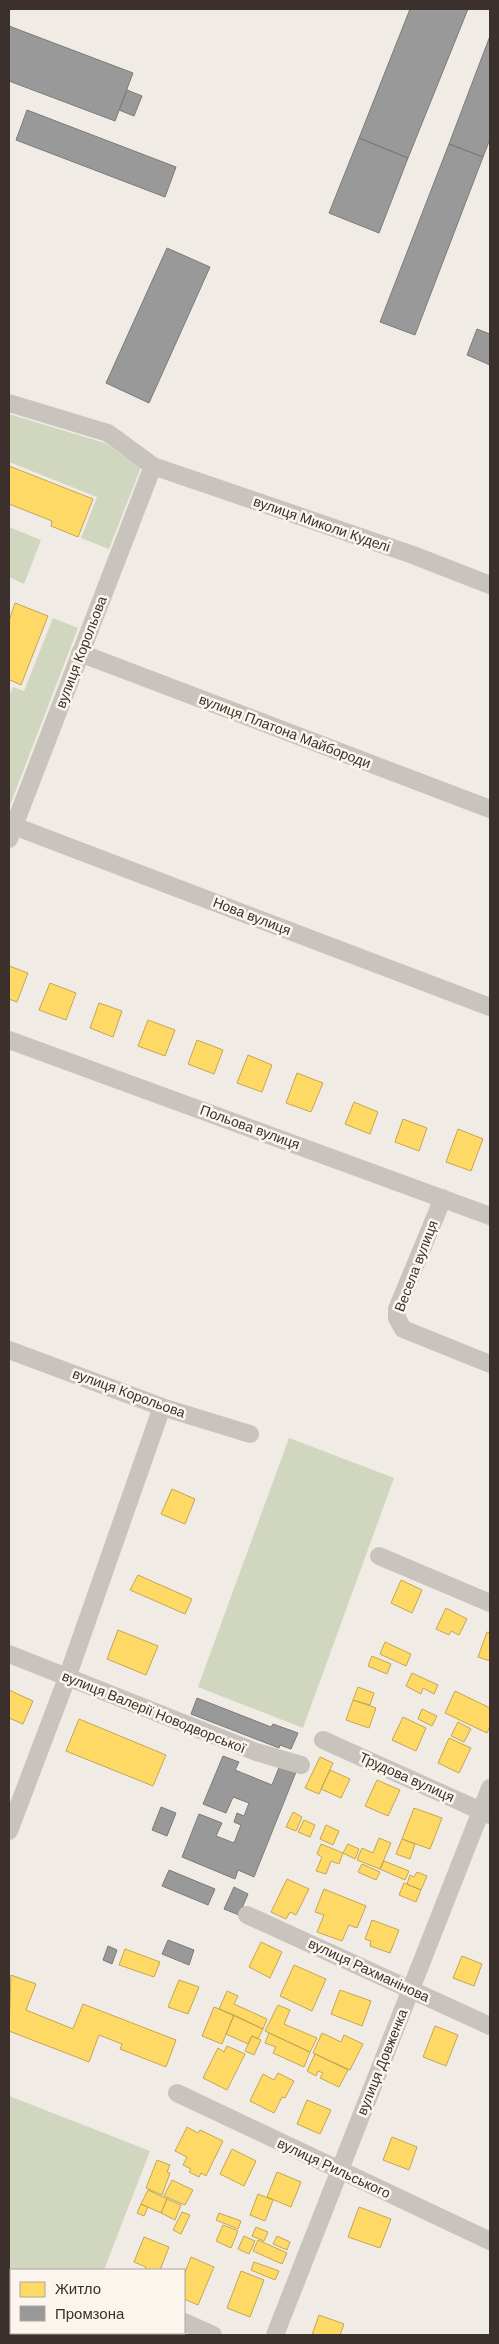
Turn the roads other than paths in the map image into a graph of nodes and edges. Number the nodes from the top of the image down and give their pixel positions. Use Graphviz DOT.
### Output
graph roads {
  1 [pos="9,403"];
  2 [pos="153,466"];
  3 [pos="490,585"];
  4 [pos="80,653"];
  5 [pos="490,809"];
  6 [pos="11,832"];
  7 [pos="490,1007"];
  8 [pos="9,1040"];
  9 [pos="443,1198"];
  10 [pos="490,1216"];
  11 [pos="9,1350"];
  12 [pos="490,1364"];
  13 [pos="162,1407"];
  14 [pos="250,1434"];
  15 [pos="379,1556"];
  16 [pos="490,1603"];
  17 [pos="9,1654"];
  18 [pos="67,1678"];
  19 [pos="323,1740"];
  20 [pos="302,1765"];
  21 [pos="490,1788"];
  22 [pos="486,1813"];
  23 [pos="9,1831"];
  24 [pos="247,1915"];
  25 [pos="411,1989"];
  26 [pos="490,2026"];
  27 [pos="178,2093"];
  28 [pos="339,2170"];
  29 [pos="490,2241"];
  30 [pos="185,2322"];
  31 [pos="213,2335"];
  32 [pos="275,2335"];
  1 -- 2 [label="street, вулиця Миколи Куделі"];
  2 -- 3 [label="street, вулиця Миколи Куделі"];
  2 -- 4 [label="street, вулиця Корольова"];
  4 -- 5 [label="street, вулиця Платона Майбороди"];
  4 -- 6 [label="street, вулиця Корольова"];
  6 -- 7 [label="street, Нова вулиця"];
  8 -- 9 [label="street, Польова вулиця"];
  9 -- 10 [label="street, Польова вулиця"];
  9 -- 12 [label="street, Весела вулиця"];
  11 -- 13 [label="street, вулиця Корольова"];
  13 -- 14 [label="street, вулиця Корольова"];
  13 -- 18 [label="street"];
  15 -- 16 [label="street"];
  17 -- 18 [label="street, вулиця Валерії Новодворської"];
  18 -- 20 [label="street, вулиця Валерії Новодворської"];
  18 -- 23 [label="street"];
  19 -- 22 [label="street, Трудова вулиця"];
  21 -- 22 [label="street, вулиця Довженка"];
  22 -- 25 [label="street, вулиця Довженка"];
  24 -- 25 [label="street, вулиця Рахманінова"];
  25 -- 26 [label="street, вулиця Рахманінова"];
  25 -- 28 [label="street, вулиця Довженка"];
  27 -- 28 [label="street, вулиця Рильського"];
  28 -- 29 [label="street, вулиця Рильського"];
  28 -- 32 [label="street, вулиця Довженка"];
  30 -- 31 [label="street"];
}
